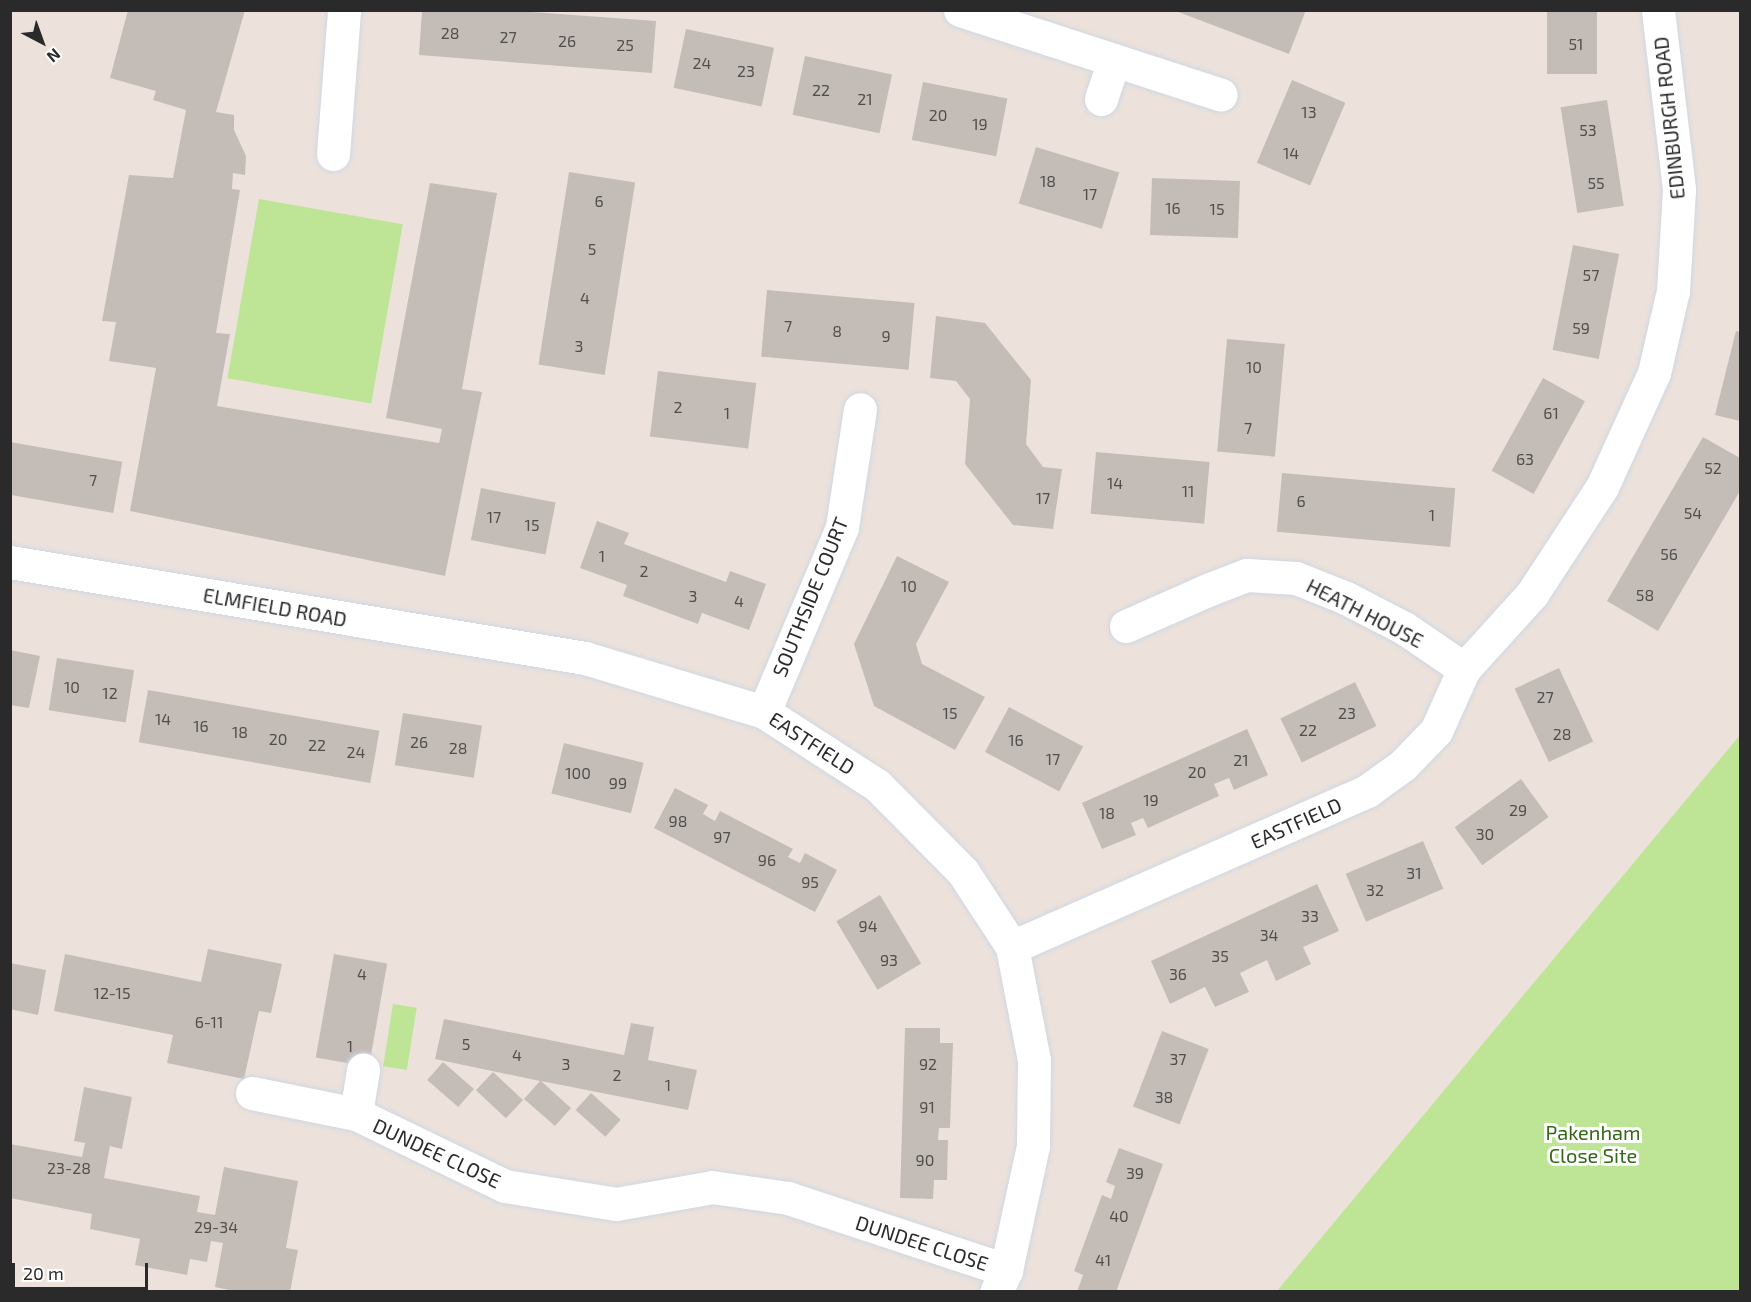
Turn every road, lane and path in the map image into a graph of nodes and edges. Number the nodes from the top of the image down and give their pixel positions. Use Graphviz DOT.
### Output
graph roads {
  1 [pos="344,10"];
  2 [pos="960,10"];
  3 [pos="1658,10"];
  4 [pos="1114,60"];
  5 [pos="1221,95"];
  6 [pos="1101,99"];
  7 [pos="333,154"];
  8 [pos="860,409"];
  9 [pos="10,562"];
  10 [pos="1126,626"];
  11 [pos="540,651"];
  12 [pos="1464,669"];
  13 [pos="764,712"];
  14 [pos="1012,947"];
  15 [pos="363,1070"];
  16 [pos="252,1094"];
  17 [pos="356,1114"];
  18 [pos="1001,1281"];
  1 -- 7 [label="street"];
  2 -- 4 [label="street"];
  3 -- 12 [label="street, EDINBURGH ROAD"];
  4 -- 5 [label="street"];
  4 -- 6 [label="street"];
  8 -- 13 [label="street, SOUTHSIDE COURT"];
  9 -- 11 [label="street, ELMFIELD ROAD"];
  10 -- 12 [label="street, HEATH HOUSE"];
  11 -- 13 [label="street, EASTFIELD"];
  12 -- 14 [label="street, EASTFIELD"];
  13 -- 14 [label="street, EASTFIELD"];
  14 -- 18 [label="street, EASTFIELD"];
  15 -- 17 [label="street"];
  16 -- 17 [label="street, DUNDEE CLOSE"];
  17 -- 18 [label="street, DUNDEE CLOSE"];
}
